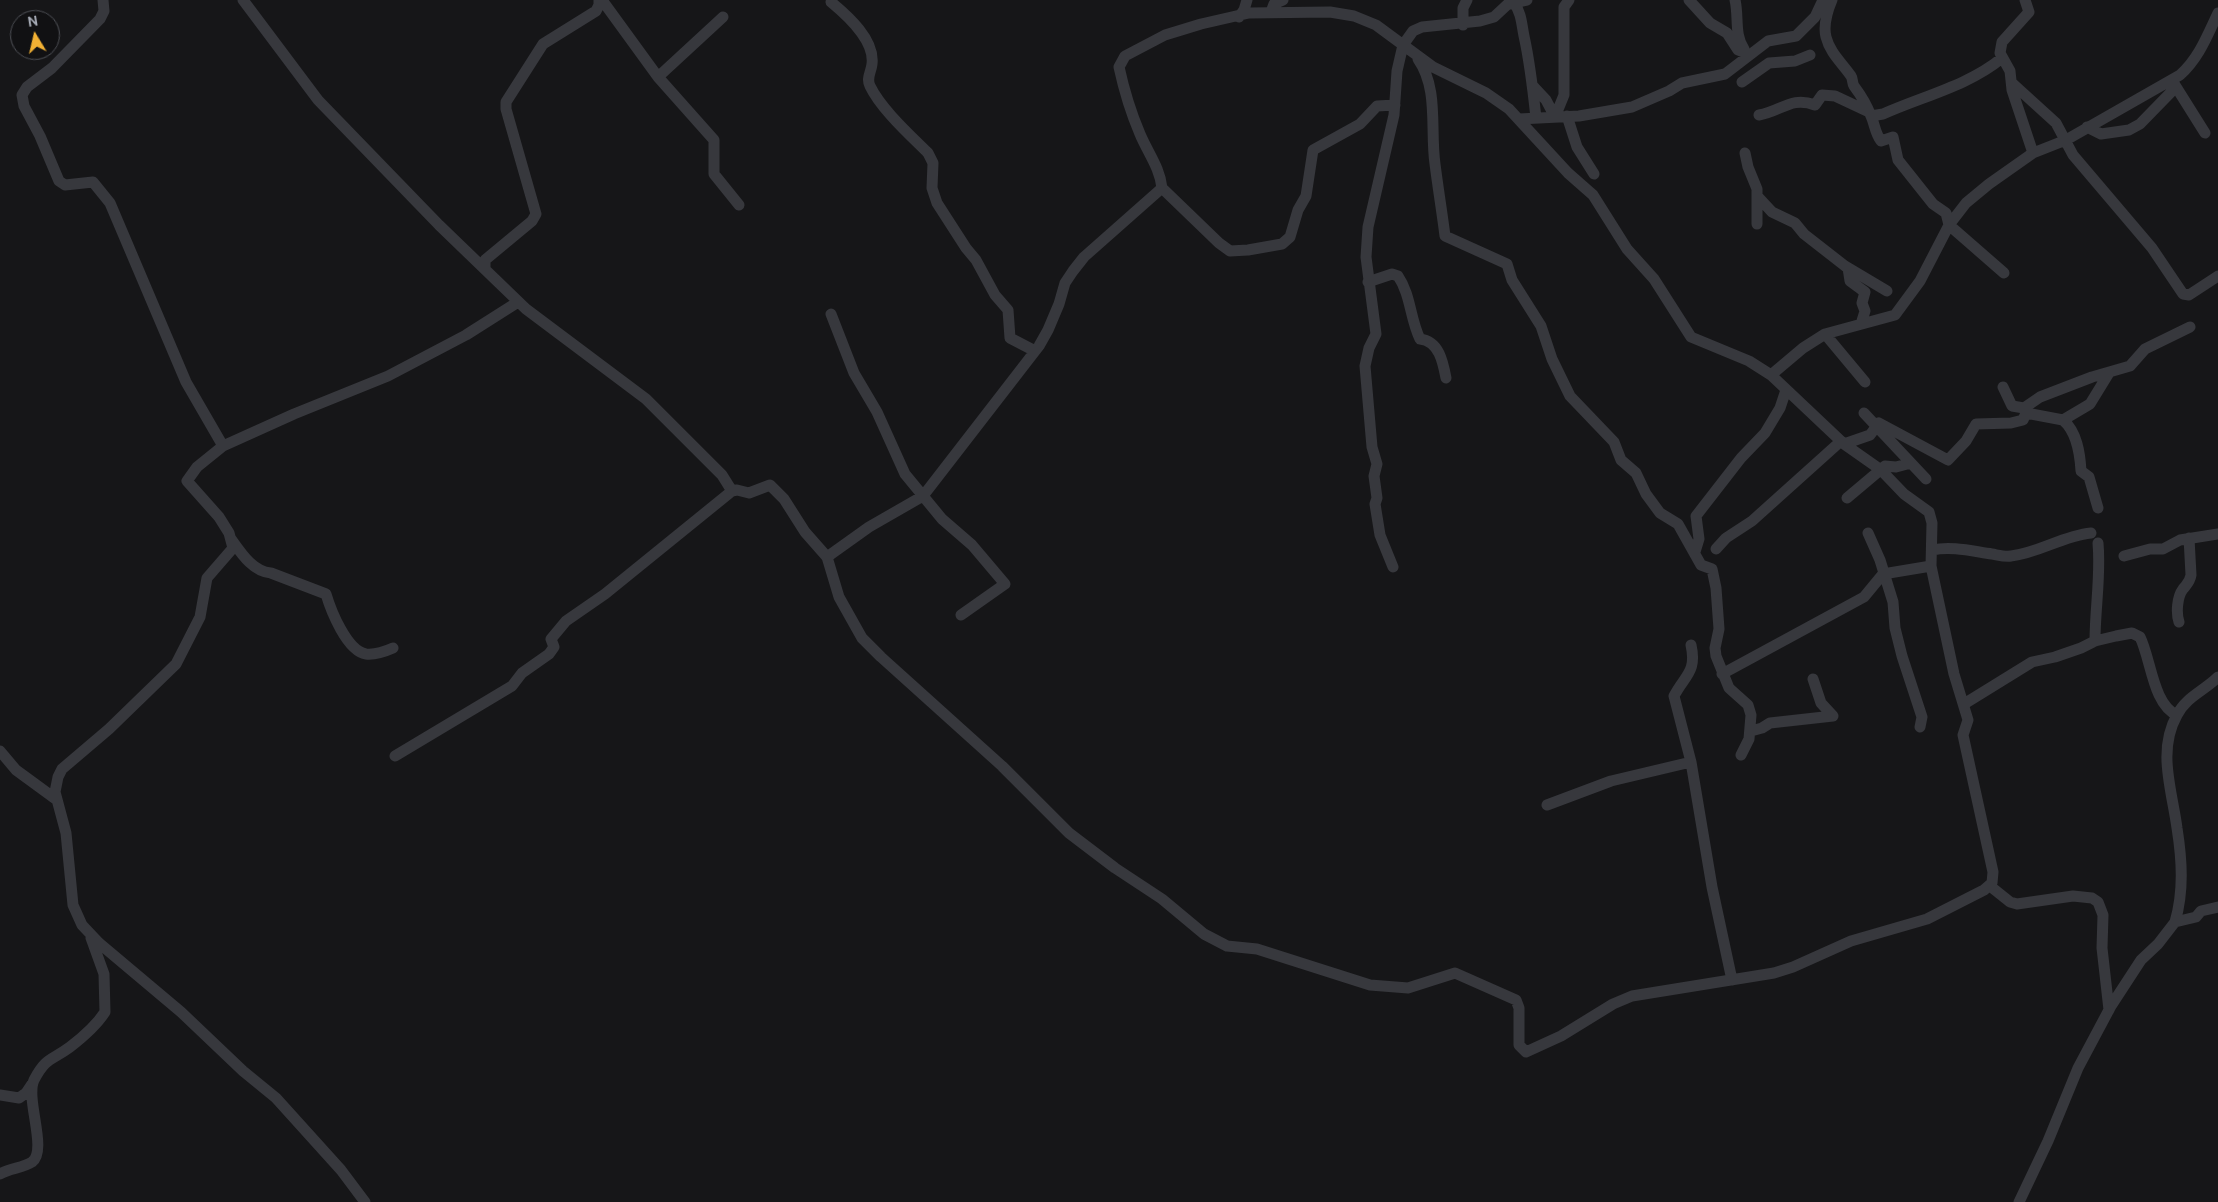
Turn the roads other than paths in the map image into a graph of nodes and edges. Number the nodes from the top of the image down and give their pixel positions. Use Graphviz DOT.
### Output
graph roads {
  1 [pos="103,0"];
  2 [pos="243,0"];
  3 [pos="600,0"];
  4 [pos="1247,0"];
  5 [pos="1282,0"];
  6 [pos="1467,0"];
  7 [pos="1527,0"];
  8 [pos="1569,0"];
  9 [pos="1689,0"];
  10 [pos="1735,0"];
  11 [pos="1823,0"];
  12 [pos="1832,0"];
  13 [pos="2025,0"];
  14 [pos="831,2"];
  15 [pos="1507,2"];
  16 [pos="1272,12"];
  17 [pos="2218,14"];
  18 [pos="723,16"];
  19 [pos="1239,17"];
  20 [pos="1463,25"];
  21 [pos="1791,38"];
  22 [pos="1403,45"];
  23 [pos="1748,54"];
  24 [pos="1810,55"];
  25 [pos="1416,56"];
  26 [pos="2002,58"];
  27 [pos="1787,61"];
  28 [pos="658,77"];
  29 [pos="1742,82"];
  30 [pos="2012,83"];
  31 [pos="2174,84"];
  32 [pos="1532,85"];
  33 [pos="1395,105"];
  34 [pos="1869,113"];
  35 [pos="1759,115"];
  36 [pos="1567,116"];
  37 [pos="1555,117"];
  38 [pos="1536,118"];
  39 [pos="1520,119"];
  40 [pos="2087,127"];
  41 [pos="2205,133"];
  42 [pos="2066,140"];
  43 [pos="2033,152"];
  44 [pos="1745,153"];
  45 [pos="1594,174"];
  46 [pos="1162,188"];
  47 [pos="1758,198"];
  48 [pos="739,205"];
  49 [pos="1757,224"];
  50 [pos="1950,225"];
  51 [pos="1848,268"];
  52 [pos="485,269"];
  53 [pos="2004,273"];
  54 [pos="2218,276"];
  55 [pos="1368,282"];
  56 [pos="1887,291"];
  57 [pos="518,302"];
  58 [pos="831,314"];
  59 [pos="1862,324"];
  60 [pos="2190,327"];
  61 [pos="1825,334"];
  62 [pos="1035,351"];
  63 [pos="2109,373"];
  64 [pos="1771,375"];
  65 [pos="1446,378"];
  66 [pos="1865,382"];
  67 [pos="2003,388"];
  68 [pos="1786,390"];
  69 [pos="2025,410"];
  70 [pos="1864,413"];
  71 [pos="2063,420"];
  72 [pos="1876,428"];
  73 [pos="1843,443"];
  74 [pos="223,446"];
  75 [pos="1911,464"];
  76 [pos="1880,470"];
  77 [pos="1926,479"];
  78 [pos="732,491"];
  79 [pos="923,496"];
  80 [pos="1847,498"];
  81 [pos="2098,508"];
  82 [pos="2091,532"];
  83 [pos="1868,533"];
  84 [pos="2218,534"];
  85 [pos="231,538"];
  86 [pos="2189,538"];
  87 [pos="2098,543"];
  88 [pos="1716,549"];
  89 [pos="1932,550"];
  90 [pos="1695,552"];
  91 [pos="2124,556"];
  92 [pos="827,557"];
  93 [pos="1393,566"];
  94 [pos="1931,566"];
  95 [pos="1883,574"];
  96 [pos="961,615"];
  97 [pos="2179,622"];
  98 [pos="2095,641"];
  99 [pos="1691,645"];
  100 [pos="393,648"];
  101 [pos="1722,674"];
  102 [pos="2218,677"];
  103 [pos="1813,679"];
  104 [pos="1964,704"];
  105 [pos="2177,715"];
  106 [pos="1920,727"];
  107 [pos="1751,731"];
  108 [pos="0,751"];
  109 [pos="1740,755"];
  110 [pos="395,756"];
  111 [pos="1691,762"];
  112 [pos="57,800"];
  113 [pos="1547,805"];
  114 [pos="1990,886"];
  115 [pos="2181,896"];
  116 [pos="2218,907"];
  117 [pos="2196,917"];
  118 [pos="2174,922"];
  119 [pos="88,933"];
  120 [pos="134,972"];
  121 [pos="104,974"];
  122 [pos="1732,980"];
  123 [pos="2109,1010"];
  124 [pos="33,1083"];
  125 [pos="0,1095"];
  126 [pos="0,1174"];
  127 [pos="365,1202"];
  128 [pos="2020,1202"];
  1 -- 74 [label="street"];
  2 -- 52 [label="street"];
  3 -- 28 [label="street"];
  3 -- 52 [label="street"];
  4 -- 19 [label="street"];
  5 -- 16 [label="street"];
  6 -- 20 [label="street"];
  7 -- 15 [label="street"];
  8 -- 37 [label="street"];
  9 -- 23 [label="street"];
  10 -- 23 [label="street"];
  11 -- 21 [label="street"];
  12 -- 34 [label="street"];
  13 -- 26 [label="street"];
  14 -- 62 [label="street"];
  15 -- 20 [label="street"];
  15 -- 32 [label="street"];
  16 -- 19 [label="street"];
  16 -- 22 [label="street"];
  17 -- 31 [label="street"];
  18 -- 28 [label="street"];
  19 -- 46 [label="street"];
  20 -- 22 [label="street"];
  21 -- 23 [label="street"];
  21 -- 27 [label="street"];
  22 -- 25 [label="street"];
  22 -- 33 [label="street"];
  23 -- 36 [label="street"];
  24 -- 27 [label="street"];
  25 -- 39 [label="street"];
  25 -- 90 [label="street"];
  26 -- 30 [label="street"];
  26 -- 34 [label="street"];
  27 -- 29 [label="street"];
  28 -- 48 [label="street"];
  30 -- 42 [label="street"];
  30 -- 43 [label="street"];
  31 -- 40 [label="street"];
  31 -- 40 [label="street"];
  31 -- 41 [label="street"];
  32 -- 37 [label="street"];
  32 -- 38 [label="street"];
  33 -- 46 [label="street"];
  33 -- 55 [label="street"];
  34 -- 35 [label="street"];
  34 -- 50 [label="street"];
  36 -- 37 [label="street"];
  36 -- 45 [label="street"];
  37 -- 38 [label="street"];
  38 -- 39 [label="street"];
  39 -- 64 [label="street"];
  40 -- 42 [label="street"];
  42 -- 43 [label="street"];
  42 -- 54 [label="street"];
  43 -- 50 [label="street"];
  44 -- 47 [label="street"];
  46 -- 62 [label="street"];
  47 -- 49 [label="street"];
  47 -- 51 [label="street"];
  50 -- 53 [label="street"];
  50 -- 59 [label="street"];
  51 -- 56 [label="street"];
  51 -- 59 [label="street"];
  52 -- 57 [label="street"];
  55 -- 65 [label="street"];
  55 -- 93 [label="street"];
  57 -- 74 [label="street"];
  57 -- 78 [label="street"];
  58 -- 79 [label="street"];
  59 -- 61 [label="street"];
  60 -- 63 [label="street"];
  61 -- 64 [label="street"];
  61 -- 66 [label="street"];
  62 -- 79 [label="street"];
  63 -- 69 [label="street"];
  63 -- 71 [label="street"];
  64 -- 68 [label="street"];
  67 -- 69 [label="street"];
  68 -- 73 [label="street"];
  68 -- 90 [label="street"];
  69 -- 71 [label="street"];
  69 -- 72 [label="street"];
  70 -- 72 [label="street"];
  71 -- 81 [label="street"];
  72 -- 73 [label="street"];
  72 -- 75 [label="street"];
  73 -- 76 [label="street"];
  73 -- 88 [label="street"];
  74 -- 85 [label="street"];
  75 -- 76 [label="street"];
  75 -- 77 [label="street"];
  76 -- 80 [label="street"];
  76 -- 89 [label="street"];
  78 -- 92 [label="street"];
  78 -- 110 [label="street"];
  79 -- 92 [label="street"];
  79 -- 96 [label="street"];
  82 -- 89 [label="street"];
  83 -- 95 [label="street"];
  84 -- 86 [label="street"];
  85 -- 100 [label="street"];
  85 -- 112 [label="street"];
  86 -- 91 [label="street"];
  86 -- 97 [label="street"];
  87 -- 98 [label="street"];
  89 -- 94 [label="street"];
  90 -- 101 [label="street"];
  92 -- 122 [label="street"];
  94 -- 95 [label="street"];
  94 -- 104 [label="street"];
  95 -- 101 [label="street"];
  95 -- 106 [label="street"];
  98 -- 104 [label="street"];
  98 -- 105 [label="street"];
  99 -- 111 [label="street"];
  101 -- 107 [label="street"];
  102 -- 105 [label="street"];
  103 -- 107 [label="street"];
  104 -- 114 [label="street"];
  105 -- 115 [label="street"];
  107 -- 109 [label="street"];
  108 -- 112 [label="street"];
  111 -- 113 [label="street"];
  111 -- 122 [label="street"];
  112 -- 119 [label="street"];
  114 -- 122 [label="street"];
  114 -- 123 [label="street"];
  115 -- 117 [label="street"];
  115 -- 118 [label="street"];
  116 -- 117 [label="street"];
  117 -- 118 [label="street"];
  118 -- 123 [label="street"];
  119 -- 120 [label="street"];
  119 -- 121 [label="street"];
  120 -- 121 [label="street"];
  120 -- 127 [label="street"];
  121 -- 124 [label="street"];
  123 -- 128 [label="street"];
  124 -- 125 [label="street"];
  124 -- 126 [label="street"];
}
